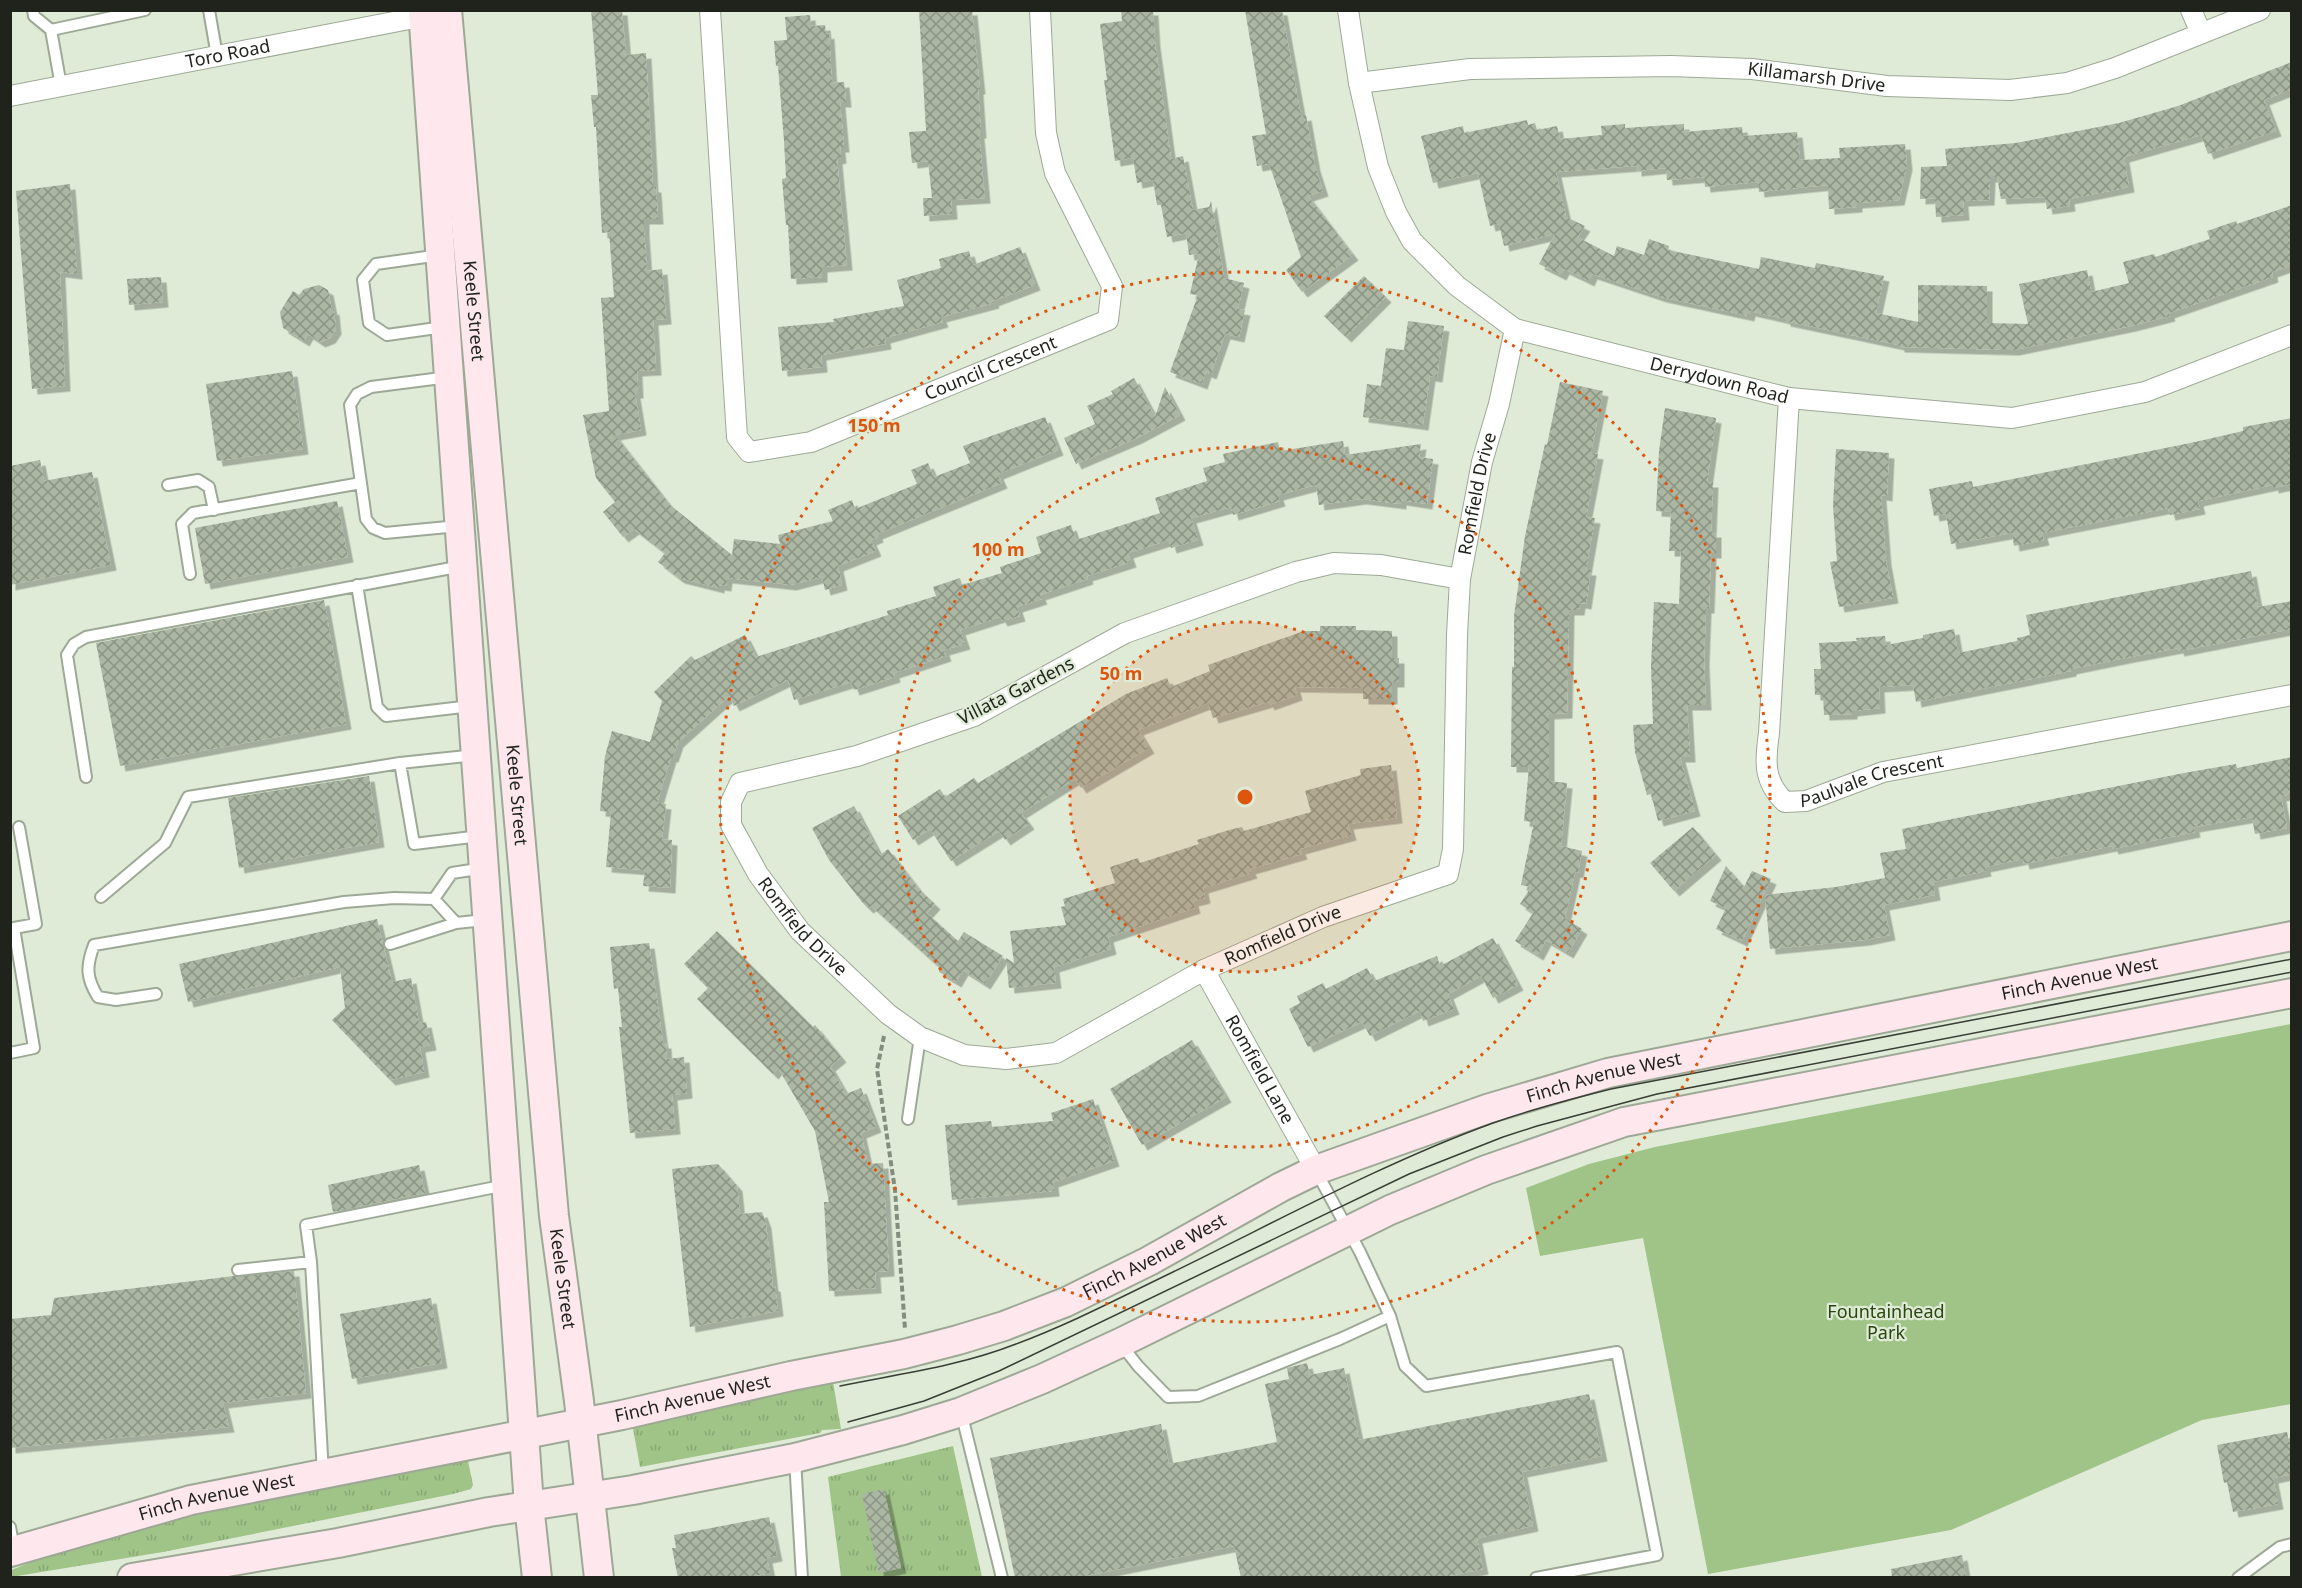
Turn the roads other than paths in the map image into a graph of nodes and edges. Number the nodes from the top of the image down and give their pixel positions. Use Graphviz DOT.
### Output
graph roads {
  1 [pos="33,10"];
  2 [pos="145,10"];
  3 [pos="209,10"];
  4 [pos="710,10"];
  5 [pos="1040,10"];
  6 [pos="1348,10"];
  7 [pos="2191,10"];
  8 [pos="2260,10"];
  9 [pos="435,12"];
  10 [pos="51,30"];
  11 [pos="2200,33"];
  12 [pos="217,56"];
  13 [pos="1359,83"];
  14 [pos="61,86"];
  15 [pos="10,96"];
  16 [pos="440,255"];
  17 [pos="446,327"];
  18 [pos="1515,328"];
  19 [pos="2292,335"];
  20 [pos="449,377"];
  21 [pos="1789,398"];
  22 [pos="361,483"];
  23 [pos="168,485"];
  24 [pos="214,510"];
  25 [pos="459,525"];
  26 [pos="463,566"];
  27 [pos="190,574"];
  28 [pos="1460,579"];
  29 [pos="357,585"];
  30 [pos="2292,695"];
  31 [pos="472,705"];
  32 [pos="476,755"];
  33 [pos="400,763"];
  34 [pos="86,777"];
  35 [pos="740,783"];
  36 [pos="19,827"];
  37 [pos="482,836"];
  38 [pos="484,867"];
  39 [pos="101,897"];
  40 [pos="434,899"];
  41 [pos="488,920"];
  42 [pos="456,923"];
  43 [pos="12,929"];
  44 [pos="2292,936"];
  45 [pos="390,944"];
  46 [pos="1204,970"];
  47 [pos="2292,993"];
  48 [pos="156,994"];
  49 [pos="920,1037"];
  50 [pos="10,1053"];
  51 [pos="908,1119"];
  52 [pos="1316,1170"];
  53 [pos="507,1184"];
  54 [pos="1348,1231"];
  55 [pos="311,1262"];
  56 [pos="238,1270"];
  57 [pos="1390,1316"];
  58 [pos="1120,1343"];
  59 [pos="961,1412"];
  60 [pos="581,1423"];
  61 [pos="524,1433"];
  62 [pos="795,1458"];
  63 [pos="323,1473"];
  64 [pos="591,1498"];
  65 [pos="529,1505"];
  66 [pos="12,1544"];
  67 [pos="2292,1544"];
  68 [pos="132,1578"];
  69 [pos="537,1578"];
  70 [pos="599,1578"];
  71 [pos="802,1578"];
  72 [pos="1002,1578"];
  73 [pos="1536,1578"];
  74 [pos="2238,1578"];
  1 -- 10 [label="lane"];
  2 -- 10 [label="lane"];
  3 -- 12 [label="lane"];
  4 -- 5 [label="street, Council Crescent"];
  6 -- 13 [label="street, Derrydown Road"];
  7 -- 11 [label="street"];
  8 -- 11 [label="street, Killamarsh Drive"];
  9 -- 12 [label="street, Toro Road"];
  9 -- 16 [label="main road, Keele Street"];
  9 -- 60 [label="main road, Keele Street"];
  10 -- 14 [label="lane"];
  11 -- 13 [label="street, Killamarsh Drive"];
  12 -- 14 [label="street, Toro Road"];
  13 -- 18 [label="street, Derrydown Road"];
  14 -- 15 [label="street, Toro Road"];
  16 -- 17 [label="main road, Keele Street"];
  16 -- 17 [label="lane"];
  17 -- 20 [label="main road, Keele Street"];
  18 -- 21 [label="street, Derrydown Road"];
  18 -- 28 [label="street, Romfield Drive"];
  19 -- 21 [label="street, Derrydown Road"];
  20 -- 22 [label="lane"];
  20 -- 25 [label="main road, Keele Street"];
  21 -- 30 [label="street, Paulvale Crescent"];
  22 -- 24 [label="lane"];
  22 -- 25 [label="lane"];
  23 -- 24 [label="lane"];
  24 -- 27 [label="lane"];
  25 -- 26 [label="main road, Keele Street"];
  26 -- 29 [label="lane"];
  26 -- 31 [label="main road, Keele Street"];
  28 -- 35 [label="street, Villata Gardens"];
  28 -- 46 [label="street, Romfield Drive"];
  29 -- 31 [label="lane"];
  29 -- 34 [label="lane"];
  31 -- 32 [label="main road, Keele Street"];
  32 -- 33 [label="lane"];
  32 -- 37 [label="main road, Keele Street"];
  33 -- 37 [label="lane"];
  33 -- 39 [label="lane"];
  35 -- 49 [label="street, Romfield Drive"];
  36 -- 43 [label="lane"];
  37 -- 38 [label="main road, Keele Street"];
  38 -- 40 [label="lane"];
  38 -- 41 [label="main road, Keele Street"];
  40 -- 42 [label="lane"];
  40 -- 48 [label="lane"];
  41 -- 42 [label="lane"];
  41 -- 53 [label="main road, Keele Street"];
  42 -- 45 [label="lane"];
  43 -- 50 [label="lane"];
  44 -- 52 [label="main road, Finch Avenue West"];
  46 -- 49 [label="street, Romfield Drive"];
  46 -- 52 [label="street, Romfield Lane"];
  47 -- 54 [label="main road"];
  49 -- 51 [label="lane"];
  52 -- 54 [label="lane"];
  52 -- 60 [label="main road, Finch Avenue West"];
  53 -- 55 [label="lane"];
  53 -- 61 [label="main road, Keele Street"];
  54 -- 57 [label="lane"];
  54 -- 58 [label="main road"];
  55 -- 56 [label="lane"];
  55 -- 63 [label="lane"];
  57 -- 58 [label="lane"];
  57 -- 73 [label="lane"];
  58 -- 59 [label="main road"];
  59 -- 62 [label="main road"];
  59 -- 72 [label="lane"];
  60 -- 61 [label="main road, Finch Avenue West"];
  60 -- 64 [label="main road, Keele Street"];
  61 -- 63 [label="main road, Finch Avenue West"];
  61 -- 65 [label="main road, Keele Street"];
  62 -- 64 [label="main road"];
  62 -- 71 [label="lane"];
  63 -- 66 [label="main road, Finch Avenue West"];
  64 -- 65 [label="main road"];
  64 -- 70 [label="main road, Keele Street"];
  65 -- 68 [label="main road"];
  65 -- 69 [label="main road, Keele Street"];
  67 -- 74 [label="lane"];
}
